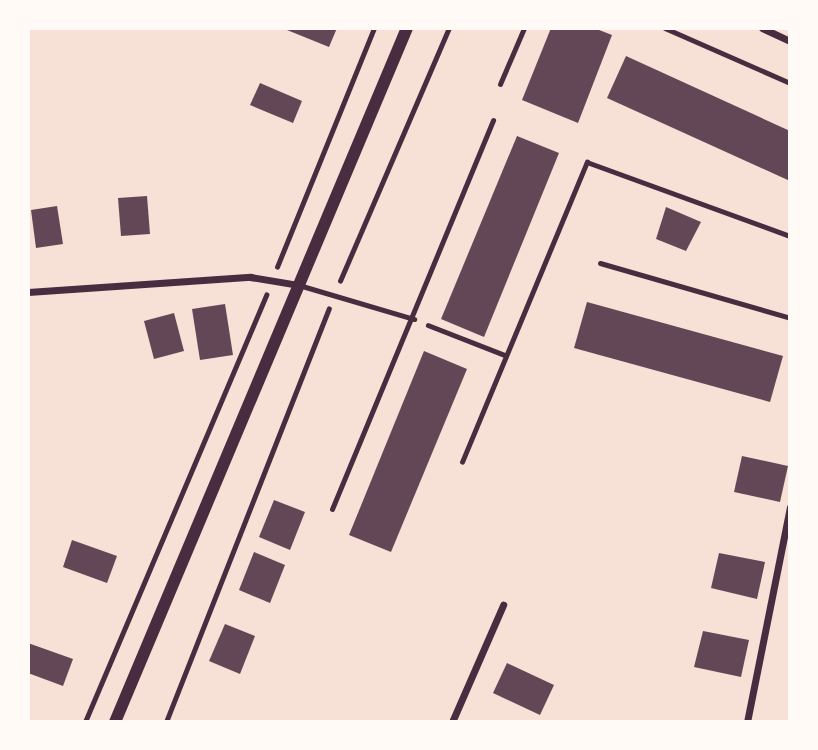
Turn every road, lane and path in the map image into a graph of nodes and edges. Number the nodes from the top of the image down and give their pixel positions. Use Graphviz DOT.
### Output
graph roads {
  1 [pos="374,28"];
  2 [pos="407,28"];
  3 [pos="449,28"];
  4 [pos="524,28"];
  5 [pos="665,28"];
  6 [pos="762,28"];
  7 [pos="790,41"];
  8 [pos="790,83"];
  9 [pos="500,84"];
  10 [pos="494,120"];
  11 [pos="600,263"];
  12 [pos="273,279"];
  13 [pos="302,286"];
  14 [pos="28,292"];
  15 [pos="334,295"];
  16 [pos="790,318"];
  17 [pos="414,319"];
  18 [pos="505,355"];
  19 [pos="790,507"];
  20 [pos="332,509"];
  21 [pos="503,605"];
  22 [pos="85,722"];
  23 [pos="115,722"];
  24 [pos="166,722"];
  25 [pos="452,722"];
  26 [pos="747,722"];
  1 -- 12 [label="path"];
  2 -- 13 [label="street"];
  3 -- 15 [label="path"];
  4 -- 9 [label="lane"];
  5 -- 8 [label="path"];
  6 -- 7 [label="street"];
  10 -- 17 [label="lane"];
  11 -- 16 [label="lane"];
  12 -- 13 [label="street"];
  12 -- 14 [label="street"];
  12 -- 22 [label="path"];
  13 -- 15 [label="lane"];
  13 -- 23 [label="street"];
  15 -- 17 [label="lane"];
  15 -- 24 [label="path"];
  17 -- 18 [label="path"];
  17 -- 20 [label="lane"];
  19 -- 26 [label="street"];
  21 -- 25 [label="street"];
}
